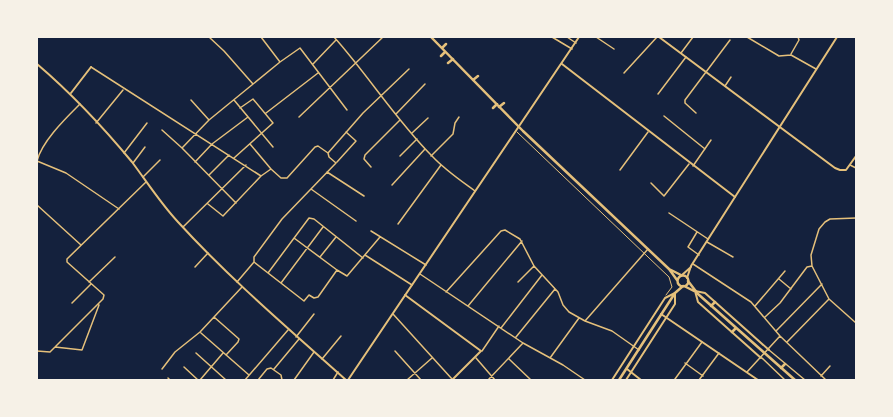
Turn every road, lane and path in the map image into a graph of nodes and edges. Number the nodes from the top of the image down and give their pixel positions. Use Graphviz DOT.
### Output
graph roads {
  1 [pos="209,37"];
  2 [pos="260,37"];
  3 [pos="334,37"];
  4 [pos="383,37"];
  5 [pos="430,37"];
  6 [pos="552,37"];
  7 [pos="567,37"];
  8 [pos="579,37"];
  9 [pos="596,37"];
  10 [pos="658,37"];
  11 [pos="693,37"];
  12 [pos="741,37"];
  13 [pos="747,37"];
  14 [pos="798,37"];
  15 [pos="837,37"];
  16 [pos="336,40"];
  17 [pos="730,40"];
  18 [pos="576,43"];
  19 [pos="446,44"];
  20 [pos="442,48"];
  21 [pos="572,49"];
  22 [pos="614,49"];
  23 [pos="445,52"];
  24 [pos="681,53"];
  25 [pos="791,55"];
  26 [pos="441,56"];
  27 [pos="686,57"];
  28 [pos="452,59"];
  29 [pos="280,62"];
  30 [pos="357,62"];
  31 [pos="448,63"];
  32 [pos="37,64"];
  33 [pos="562,64"];
  34 [pos="312,65"];
  35 [pos="91,67"];
  36 [pos="409,69"];
  37 [pos="817,69"];
  38 [pos="707,72"];
  39 [pos="318,73"];
  40 [pos="624,73"];
  41 [pos="478,76"];
  42 [pos="731,76"];
  43 [pos="473,80"];
  44 [pos="253,84"];
  45 [pos="425,84"];
  46 [pos="725,86"];
  47 [pos="330,88"];
  48 [pos="124,89"];
  49 [pos="70,93"];
  50 [pos="658,94"];
  51 [pos="382,95"];
  52 [pos="191,100"];
  53 [pos="234,100"];
  54 [pos="504,102"];
  55 [pos="80,104"];
  56 [pos="498,105"];
  57 [pos="240,108"];
  58 [pos="493,108"];
  59 [pos="347,110"];
  60 [pos="266,113"];
  61 [pos="696,113"];
  62 [pos="396,114"];
  63 [pos="664,116"];
  64 [pos="248,117"];
  65 [pos="299,117"];
  66 [pos="459,117"];
  67 [pos="428,118"];
  68 [pos="209,120"];
  69 [pos="400,120"];
  70 [pos="96,122"];
  71 [pos="147,123"];
  72 [pos="518,126"];
  73 [pos="780,126"];
  74 [pos="162,130"];
  75 [pos="515,131"];
  76 [pos="346,132"];
  77 [pos="648,132"];
  78 [pos="196,133"];
  79 [pos="261,133"];
  80 [pos="412,133"];
  81 [pos="417,140"];
  82 [pos="711,140"];
  83 [pos="212,144"];
  84 [pos="250,144"];
  85 [pos="145,147"];
  86 [pos="273,147"];
  87 [pos="182,148"];
  88 [pos="425,149"];
  89 [pos="705,149"];
  90 [pos="124,153"];
  91 [pos="328,153"];
  92 [pos="229,155"];
  93 [pos="400,156"];
  94 [pos="431,156"];
  95 [pos="856,156"];
  96 [pos="234,158"];
  97 [pos="160,160"];
  98 [pos="195,162"];
  99 [pos="132,163"];
  100 [pos="336,163"];
  101 [pos="690,164"];
  102 [pos="246,165"];
  103 [pos="441,165"];
  104 [pos="850,165"];
  105 [pos="693,166"];
  106 [pos="371,167"];
  107 [pos="856,168"];
  108 [pos="271,169"];
  109 [pos="620,170"];
  110 [pos="327,172"];
  111 [pos="209,175"];
  112 [pos="261,176"];
  113 [pos="143,177"];
  114 [pos="146,182"];
  115 [pos="651,183"];
  116 [pos="392,185"];
  117 [pos="311,189"];
  118 [pos="222,190"];
  119 [pos="475,191"];
  120 [pos="364,196"];
  121 [pos="735,197"];
  122 [pos="236,203"];
  123 [pos="208,204"];
  124 [pos="37,205"];
  125 [pos="119,209"];
  126 [pos="670,213"];
  127 [pos="856,218"];
  128 [pos="356,221"];
  129 [pos="398,224"];
  130 [pos="323,227"];
  131 [pos="183,228"];
  132 [pos="372,231"];
  133 [pos="697,232"];
  134 [pos="336,237"];
  135 [pos="380,237"];
  136 [pos="294,238"];
  137 [pos="522,241"];
  138 [pos="708,241"];
  139 [pos="81,245"];
  140 [pos="307,248"];
  141 [pos="648,249"];
  142 [pos="208,252"];
  143 [pos="644,254"];
  144 [pos="699,254"];
  145 [pos="366,255"];
  146 [pos="115,257"];
  147 [pos="320,257"];
  148 [pos="732,257"];
  149 [pos="363,258"];
  150 [pos="254,262"];
  151 [pos="426,265"];
  152 [pos="692,265"];
  153 [pos="534,266"];
  154 [pos="812,266"];
  155 [pos="194,267"];
  156 [pos="669,269"];
  157 [pos="337,270"];
  158 [pos="785,271"];
  159 [pos="268,273"];
  160 [pos="420,274"];
  161 [pos="542,275"];
  162 [pos="682,275"];
  163 [pos="779,279"];
  164 [pos="688,280"];
  165 [pos="237,282"];
  166 [pos="518,282"];
  167 [pos="677,282"];
  168 [pos="90,283"];
  169 [pos="281,283"];
  170 [pos="822,284"];
  171 [pos="412,285"];
  172 [pos="683,286"];
  173 [pos="242,288"];
  174 [pos="555,289"];
  175 [pos="791,289"];
  176 [pos="695,291"];
  177 [pos="446,292"];
  178 [pos="675,293"];
  179 [pos="406,295"];
  180 [pos="666,295"];
  181 [pos="829,299"];
  182 [pos="715,302"];
  183 [pos="72,303"];
  184 [pos="99,305"];
  185 [pos="467,306"];
  186 [pos="711,306"];
  187 [pos="755,306"];
  188 [pos="314,314"];
  189 [pos="393,314"];
  190 [pos="661,314"];
  191 [pos="214,317"];
  192 [pos="666,317"];
  193 [pos="765,317"];
  194 [pos="579,318"];
  195 [pos="585,321"];
  196 [pos="856,323"];
  197 [pos="500,327"];
  198 [pos="736,328"];
  199 [pos="288,330"];
  200 [pos="776,331"];
  201 [pos="200,332"];
  202 [pos="732,332"];
  203 [pos="341,336"];
  204 [pos="780,336"];
  205 [pos="296,337"];
  206 [pos="516,338"];
  207 [pos="299,339"];
  208 [pos="702,342"];
  209 [pos="523,343"];
  210 [pos="786,343"];
  211 [pos="54,347"];
  212 [pos="634,347"];
  213 [pos="639,350"];
  214 [pos="769,350"];
  215 [pos="37,351"];
  216 [pos="395,351"];
  217 [pos="481,351"];
  218 [pos="314,352"];
  219 [pos="196,353"];
  220 [pos="719,353"];
  221 [pos="223,354"];
  222 [pos="765,354"];
  223 [pos="226,356"];
  224 [pos="432,358"];
  225 [pos="476,358"];
  226 [pos="550,358"];
  227 [pos="761,358"];
  228 [pos="322,359"];
  229 [pos="509,359"];
  230 [pos="685,363"];
  231 [pos="785,364"];
  232 [pos="830,366"];
  233 [pos="184,367"];
  234 [pos="211,367"];
  235 [pos="781,368"];
  236 [pos="162,369"];
  237 [pos="274,369"];
  238 [pos="627,369"];
  239 [pos="338,372"];
  240 [pos="631,372"];
  241 [pos="747,372"];
  242 [pos="415,373"];
  243 [pos="249,376"];
  244 [pos="703,376"];
  245 [pos="821,376"];
  246 [pos="492,377"];
  247 [pos="168,378"];
  248 [pos="675,379"];
  249 [pos="170,380"];
  250 [pos="199,380"];
  251 [pos="226,380"];
  252 [pos="245,380"];
  253 [pos="258,380"];
  254 [pos="282,380"];
  255 [pos="294,380"];
  256 [pos="333,380"];
  257 [pos="347,380"];
  258 [pos="407,380"];
  259 [pos="421,380"];
  260 [pos="452,380"];
  261 [pos="488,380"];
  262 [pos="495,380"];
  263 [pos="531,380"];
  264 [pos="585,380"];
  265 [pos="612,380"];
  266 [pos="620,380"];
  267 [pos="626,380"];
  268 [pos="641,380"];
  269 [pos="699,380"];
  270 [pos="758,380"];
  271 [pos="785,380"];
  272 [pos="795,380"];
  273 [pos="805,380"];
  274 [pos="826,380"];
  1 -- 44 [label="street"];
  2 -- 29 [label="street"];
  3 -- 16 [label="street"];
  4 -- 30 [label="street"];
  5 -- 20 [label="main road"];
  6 -- 21 [label="street"];
  7 -- 18 [label="street"];
  8 -- 18 [label="street"];
  9 -- 22 [label="street"];
  10 -- 24 [label="street"];
  10 -- 40 [label="street"];
  11 -- 24 [label="street"];
  12 -- 13 [label="street"];
  13 -- 25 [label="street"];
  14 -- 25 [label="street"];
  15 -- 37 [label="street"];
  16 -- 30 [label="street"];
  16 -- 34 [label="street"];
  17 -- 38 [label="street"];
  18 -- 21 [label="street"];
  19 -- 20 [label="main road"];
  20 -- 23 [label="main road"];
  21 -- 33 [label="street"];
  23 -- 26 [label="main road"];
  23 -- 28 [label="main road"];
  24 -- 27 [label="street"];
  25 -- 37 [label="street"];
  27 -- 38 [label="street"];
  27 -- 50 [label="street"];
  28 -- 31 [label="main road"];
  28 -- 43 [label="main road"];
  29 -- 34 [label="street"];
  29 -- 44 [label="street"];
  30 -- 47 [label="street"];
  30 -- 51 [label="street"];
  32 -- 49 [label="street"];
  33 -- 72 [label="street"];
  33 -- 77 [label="street"];
  34 -- 39 [label="street"];
  35 -- 48 [label="street"];
  35 -- 49 [label="street"];
  36 -- 51 [label="street"];
  37 -- 73 [label="street"];
  38 -- 46 [label="street"];
  38 -- 61 [label="street"];
  39 -- 47 [label="street"];
  39 -- 60 [label="street"];
  41 -- 43 [label="main road"];
  42 -- 46 [label="street"];
  43 -- 56 [label="main road"];
  44 -- 53 [label="street"];
  45 -- 62 [label="street"];
  46 -- 73 [label="street"];
  47 -- 59 [label="street"];
  47 -- 65 [label="street"];
  48 -- 70 [label="street"];
  48 -- 78 [label="street"];
  49 -- 55 [label="street"];
  51 -- 62 [label="street"];
  51 -- 76 [label="street"];
  52 -- 68 [label="street"];
  53 -- 57 [label="street"];
  53 -- 68 [label="street"];
  54 -- 56 [label="main road"];
  55 -- 70 [label="street"];
  55 -- 125 [label="street"];
  56 -- 58 [label="main road"];
  56 -- 72 [label="main road"];
  57 -- 60 [label="street"];
  57 -- 64 [label="street"];
  60 -- 79 [label="street"];
  62 -- 69 [label="street"];
  63 -- 89 [label="street"];
  64 -- 79 [label="street"];
  64 -- 83 [label="street"];
  66 -- 94 [label="street"];
  67 -- 80 [label="street"];
  68 -- 78 [label="street"];
  69 -- 80 [label="street"];
  69 -- 106 [label="street"];
  70 -- 90 [label="street"];
  71 -- 90 [label="street"];
  72 -- 75 [label="street"];
  72 -- 141 [label="main road"];
  73 -- 104 [label="street"];
  73 -- 121 [label="street"];
  74 -- 87 [label="street"];
  75 -- 119 [label="street"];
  75 -- 143 [label="street"];
  76 -- 91 [label="street"];
  76 -- 100 [label="street"];
  77 -- 101 [label="street"];
  77 -- 109 [label="street"];
  78 -- 83 [label="street"];
  78 -- 87 [label="street"];
  79 -- 84 [label="street"];
  79 -- 86 [label="street"];
  80 -- 81 [label="street"];
  81 -- 88 [label="street"];
  81 -- 93 [label="street"];
  82 -- 89 [label="street"];
  83 -- 92 [label="street"];
  83 -- 98 [label="street"];
  84 -- 96 [label="street"];
  84 -- 108 [label="street"];
  85 -- 99 [label="street"];
  87 -- 98 [label="street"];
  88 -- 94 [label="street"];
  88 -- 116 [label="street"];
  89 -- 105 [label="street"];
  90 -- 99 [label="street"];
  91 -- 100 [label="street"];
  91 -- 108 [label="street"];
  92 -- 96 [label="street"];
  92 -- 111 [label="street"];
  94 -- 103 [label="street"];
  95 -- 104 [label="street"];
  96 -- 102 [label="street"];
  97 -- 113 [label="street"];
  98 -- 111 [label="street"];
  99 -- 113 [label="street"];
  100 -- 110 [label="street"];
  101 -- 105 [label="street"];
  101 -- 115 [label="street"];
  102 -- 112 [label="street"];
  102 -- 118 [label="street"];
  103 -- 119 [label="street"];
  103 -- 129 [label="street"];
  104 -- 107 [label="street"];
  105 -- 121 [label="street"];
  108 -- 112 [label="street"];
  110 -- 117 [label="street"];
  110 -- 120 [label="street"];
  111 -- 118 [label="street"];
  112 -- 122 [label="street"];
  113 -- 114 [label="street"];
  114 -- 125 [label="street"];
  114 -- 131 [label="street"];
  117 -- 128 [label="street"];
  117 -- 150 [label="street"];
  118 -- 122 [label="street"];
  118 -- 123 [label="street"];
  119 -- 151 [label="street"];
  121 -- 138 [label="street"];
  122 -- 123 [label="street"];
  123 -- 131 [label="street"];
  124 -- 139 [label="street"];
  125 -- 139 [label="street"];
  126 -- 133 [label="street"];
  127 -- 154 [label="street"];
  130 -- 134 [label="street"];
  130 -- 136 [label="street"];
  130 -- 140 [label="street"];
  131 -- 142 [label="street"];
  132 -- 135 [label="street"];
  133 -- 138 [label="street"];
  133 -- 144 [label="street"];
  134 -- 147 [label="street"];
  134 -- 149 [label="street"];
  135 -- 145 [label="street"];
  135 -- 151 [label="street"];
  136 -- 140 [label="street"];
  136 -- 159 [label="street"];
  137 -- 153 [label="street"];
  137 -- 177 [label="street"];
  137 -- 185 [label="street"];
  138 -- 144 [label="street"];
  138 -- 148 [label="street"];
  139 -- 168 [label="street"];
  140 -- 147 [label="street"];
  140 -- 169 [label="street"];
  141 -- 143 [label="street"];
  141 -- 156 [label="main road"];
  142 -- 155 [label="street"];
  142 -- 165 [label="street"];
  143 -- 180 [label="street"];
  143 -- 195 [label="street"];
  144 -- 152 [label="street"];
  145 -- 149 [label="street"];
  145 -- 171 [label="street"];
  146 -- 168 [label="street"];
  147 -- 157 [label="street"];
  149 -- 157 [label="street"];
  150 -- 159 [label="street"];
  150 -- 165 [label="street"];
  151 -- 160 [label="street"];
  152 -- 162 [label="street"];
  152 -- 164 [label="street"];
  152 -- 187 [label="street"];
  153 -- 161 [label="street"];
  153 -- 166 [label="street"];
  154 -- 170 [label="street"];
  154 -- 175 [label="street"];
  156 -- 162 [label="main road"];
  156 -- 167 [label="main road"];
  157 -- 169 [label="street"];
  158 -- 163 [label="street"];
  159 -- 169 [label="street"];
  160 -- 171 [label="street"];
  160 -- 177 [label="street"];
  161 -- 174 [label="street"];
  161 -- 197 [label="street"];
  162 -- 164 [label="main road"];
  162 -- 167 [label="main road"];
  163 -- 175 [label="street"];
  163 -- 187 [label="street"];
  164 -- 172 [label="main road"];
  164 -- 176 [label="main road"];
  165 -- 173 [label="street"];
  167 -- 172 [label="main road"];
  167 -- 178 [label="main road"];
  168 -- 183 [label="street"];
  168 -- 184 [label="street"];
  170 -- 181 [label="street"];
  170 -- 200 [label="street"];
  171 -- 179 [label="street"];
  172 -- 176 [label="main road"];
  172 -- 178 [label="main road"];
  173 -- 191 [label="street"];
  173 -- 199 [label="street"];
  174 -- 194 [label="street"];
  174 -- 206 [label="street"];
  175 -- 193 [label="street"];
  176 -- 182 [label="street"];
  176 -- 186 [label="main road"];
  176 -- 202 [label="street"];
  177 -- 185 [label="street"];
  178 -- 190 [label="main road"];
  178 -- 192 [label="street"];
  178 -- 212 [label="street"];
  179 -- 189 [label="street"];
  179 -- 217 [label="street"];
  181 -- 196 [label="street"];
  181 -- 210 [label="street"];
  182 -- 186 [label="main road"];
  182 -- 214 [label="street"];
  184 -- 211 [label="street"];
  184 -- 211 [label="street"];
  185 -- 197 [label="street"];
  186 -- 198 [label="main road"];
  187 -- 193 [label="street"];
  188 -- 205 [label="street"];
  189 -- 224 [label="street"];
  189 -- 257 [label="street"];
  190 -- 192 [label="street"];
  190 -- 213 [label="main road"];
  191 -- 201 [label="street"];
  191 -- 223 [label="street"];
  192 -- 208 [label="street"];
  192 -- 240 [label="street"];
  193 -- 200 [label="street"];
  194 -- 195 [label="street"];
  194 -- 226 [label="street"];
  195 -- 212 [label="street"];
  197 -- 206 [label="street"];
  197 -- 217 [label="street"];
  198 -- 202 [label="main road"];
  198 -- 222 [label="main road"];
  199 -- 205 [label="street"];
  199 -- 243 [label="street"];
  200 -- 204 [label="street"];
  201 -- 221 [label="street"];
  201 -- 236 [label="street"];
  202 -- 227 [label="street"];
  203 -- 228 [label="street"];
  204 -- 210 [label="street"];
  204 -- 214 [label="street"];
  205 -- 207 [label="street"];
  206 -- 209 [label="street"];
  207 -- 218 [label="street"];
  207 -- 237 [label="street"];
  208 -- 220 [label="street"];
  208 -- 230 [label="street"];
  209 -- 226 [label="street"];
  209 -- 229 [label="street"];
  210 -- 245 [label="street"];
  211 -- 215 [label="street"];
  212 -- 213 [label="street"];
  212 -- 265 [label="street"];
  213 -- 238 [label="main road"];
  214 -- 222 [label="street"];
  214 -- 231 [label="street"];
  216 -- 242 [label="street"];
  217 -- 225 [label="street"];
  218 -- 228 [label="street"];
  218 -- 255 [label="street"];
  219 -- 234 [label="street"];
  220 -- 241 [label="street"];
  220 -- 244 [label="street"];
  221 -- 223 [label="street"];
  221 -- 234 [label="street"];
  222 -- 227 [label="street"];
  222 -- 235 [label="main road"];
  223 -- 243 [label="street"];
  224 -- 242 [label="street"];
  224 -- 260 [label="street"];
  225 -- 246 [label="street"];
  225 -- 260 [label="street"];
  226 -- 264 [label="street"];
  227 -- 241 [label="street"];
  227 -- 271 [label="street"];
  228 -- 239 [label="street"];
  229 -- 246 [label="street"];
  229 -- 263 [label="street"];
  230 -- 244 [label="street"];
  230 -- 248 [label="street"];
  231 -- 235 [label="main road"];
  231 -- 273 [label="street"];
  232 -- 245 [label="street"];
  233 -- 250 [label="street"];
  234 -- 250 [label="street"];
  234 -- 251 [label="street"];
  235 -- 272 [label="main road"];
  237 -- 253 [label="street"];
  237 -- 254 [label="street"];
  238 -- 240 [label="street"];
  238 -- 266 [label="main road"];
  239 -- 256 [label="street"];
  239 -- 257 [label="street"];
  240 -- 267 [label="street"];
  240 -- 268 [label="street"];
  241 -- 270 [label="street"];
  242 -- 258 [label="street"];
  242 -- 259 [label="street"];
  243 -- 252 [label="street"];
  244 -- 269 [label="street"];
  245 -- 274 [label="street"];
  246 -- 261 [label="street"];
  246 -- 262 [label="street"];
  247 -- 249 [label="street"];
}
